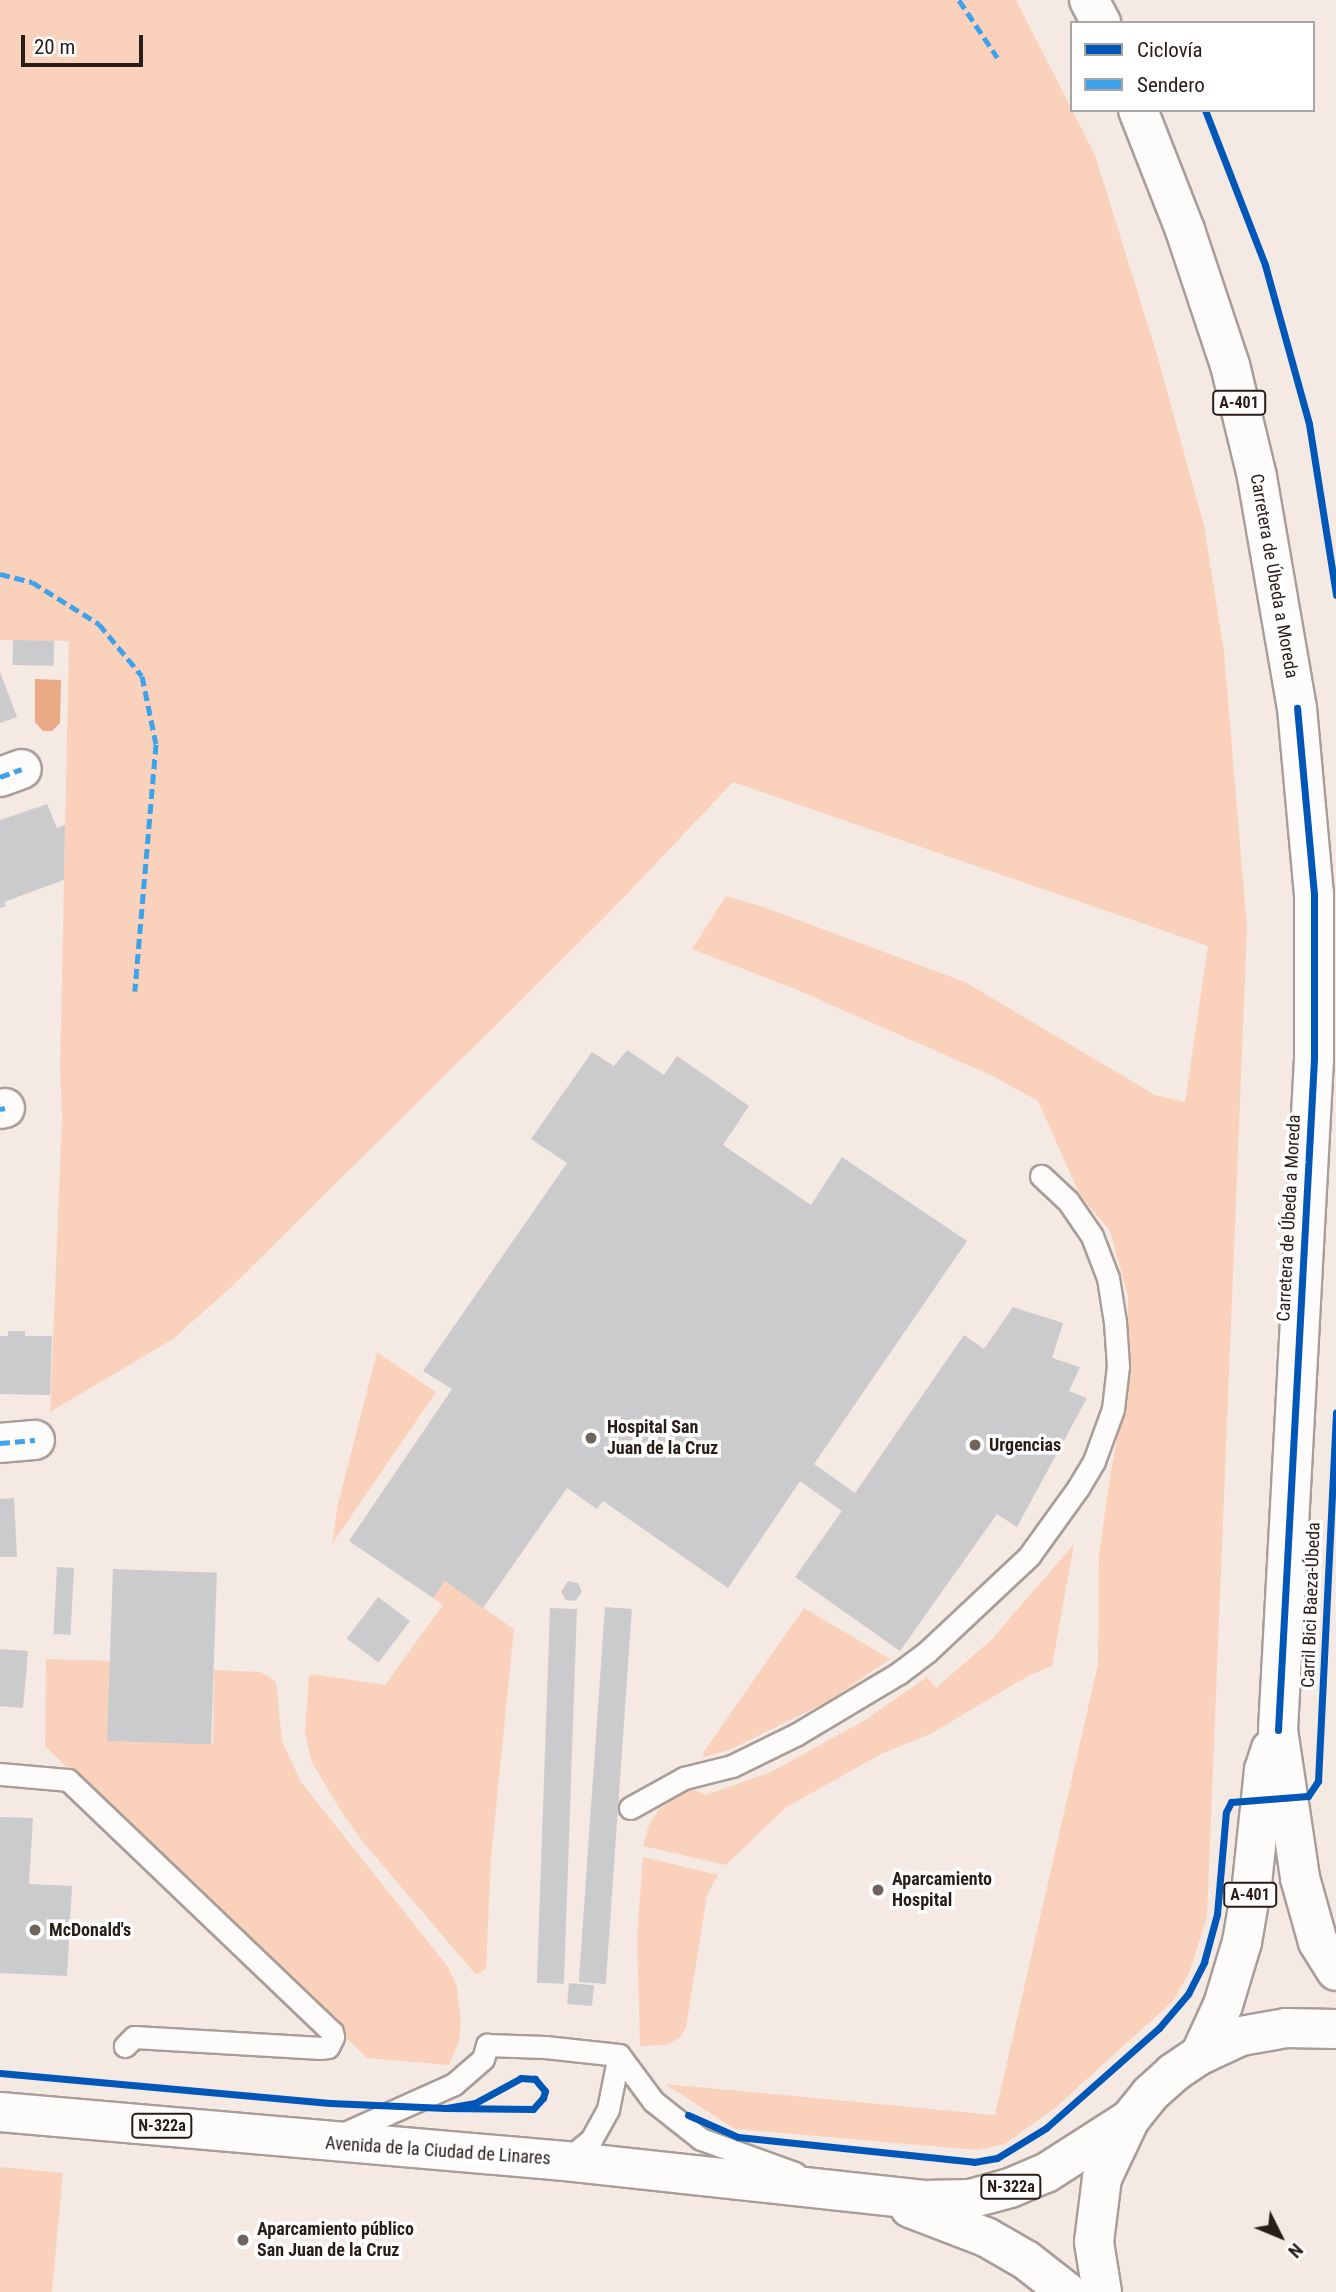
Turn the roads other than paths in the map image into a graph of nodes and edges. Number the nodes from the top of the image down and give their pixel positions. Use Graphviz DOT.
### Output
graph roads {
  1 [pos="1089,0"];
  2 [pos="1100,21"];
  3 [pos="1139,112"];
  4 [pos="1041,1176"];
  5 [pos="1278,1730"];
  6 [pos="0,1774"];
  7 [pos="630,1808"];
  8 [pos="1336,1970"];
  9 [pos="1336,2029"];
  10 [pos="125,2046"];
  11 [pos="619,2055"];
  12 [pos="1200,2055"];
  13 [pos="0,2112"];
  14 [pos="1130,2119"];
  15 [pos="324,2142"];
  16 [pos="565,2161"];
  17 [pos="857,2192"];
  18 [pos="1066,2292"];
  19 [pos="1101,2292"];
  1 -- 2 [label="main road"];
  3 -- 5 [label="main road, Carretera de Úbeda a Moreda / A-401"];
  4 -- 7 [label="lane"];
  5 -- 8 [label="main road, Carretera de Úbeda a Moreda / A-401"];
  5 -- 12 [label="main road, Carretera de Úbeda a Moreda / A-401"];
  6 -- 10 [label="lane"];
  9 -- 12 [label="main road"];
  11 -- 15 [label="lane"];
  11 -- 16 [label="lane"];
  11 -- 17 [label="lane"];
  12 -- 14 [label="main road"];
  13 -- 15 [label="main road, Avenida de la Ciudad de Linares / N-322a"];
  14 -- 17 [label="main road, Avenida de la Ciudad de Linares / N-322a"];
  14 -- 19 [label="main road"];
  15 -- 16 [label="main road, Avenida de la Ciudad de Linares / N-322a"];
  16 -- 17 [label="main road, Avenida de la Ciudad de Linares / N-322a"];
  17 -- 18 [label="main road, Avenida de la Ciudad de Linares / N-322a"];
}
